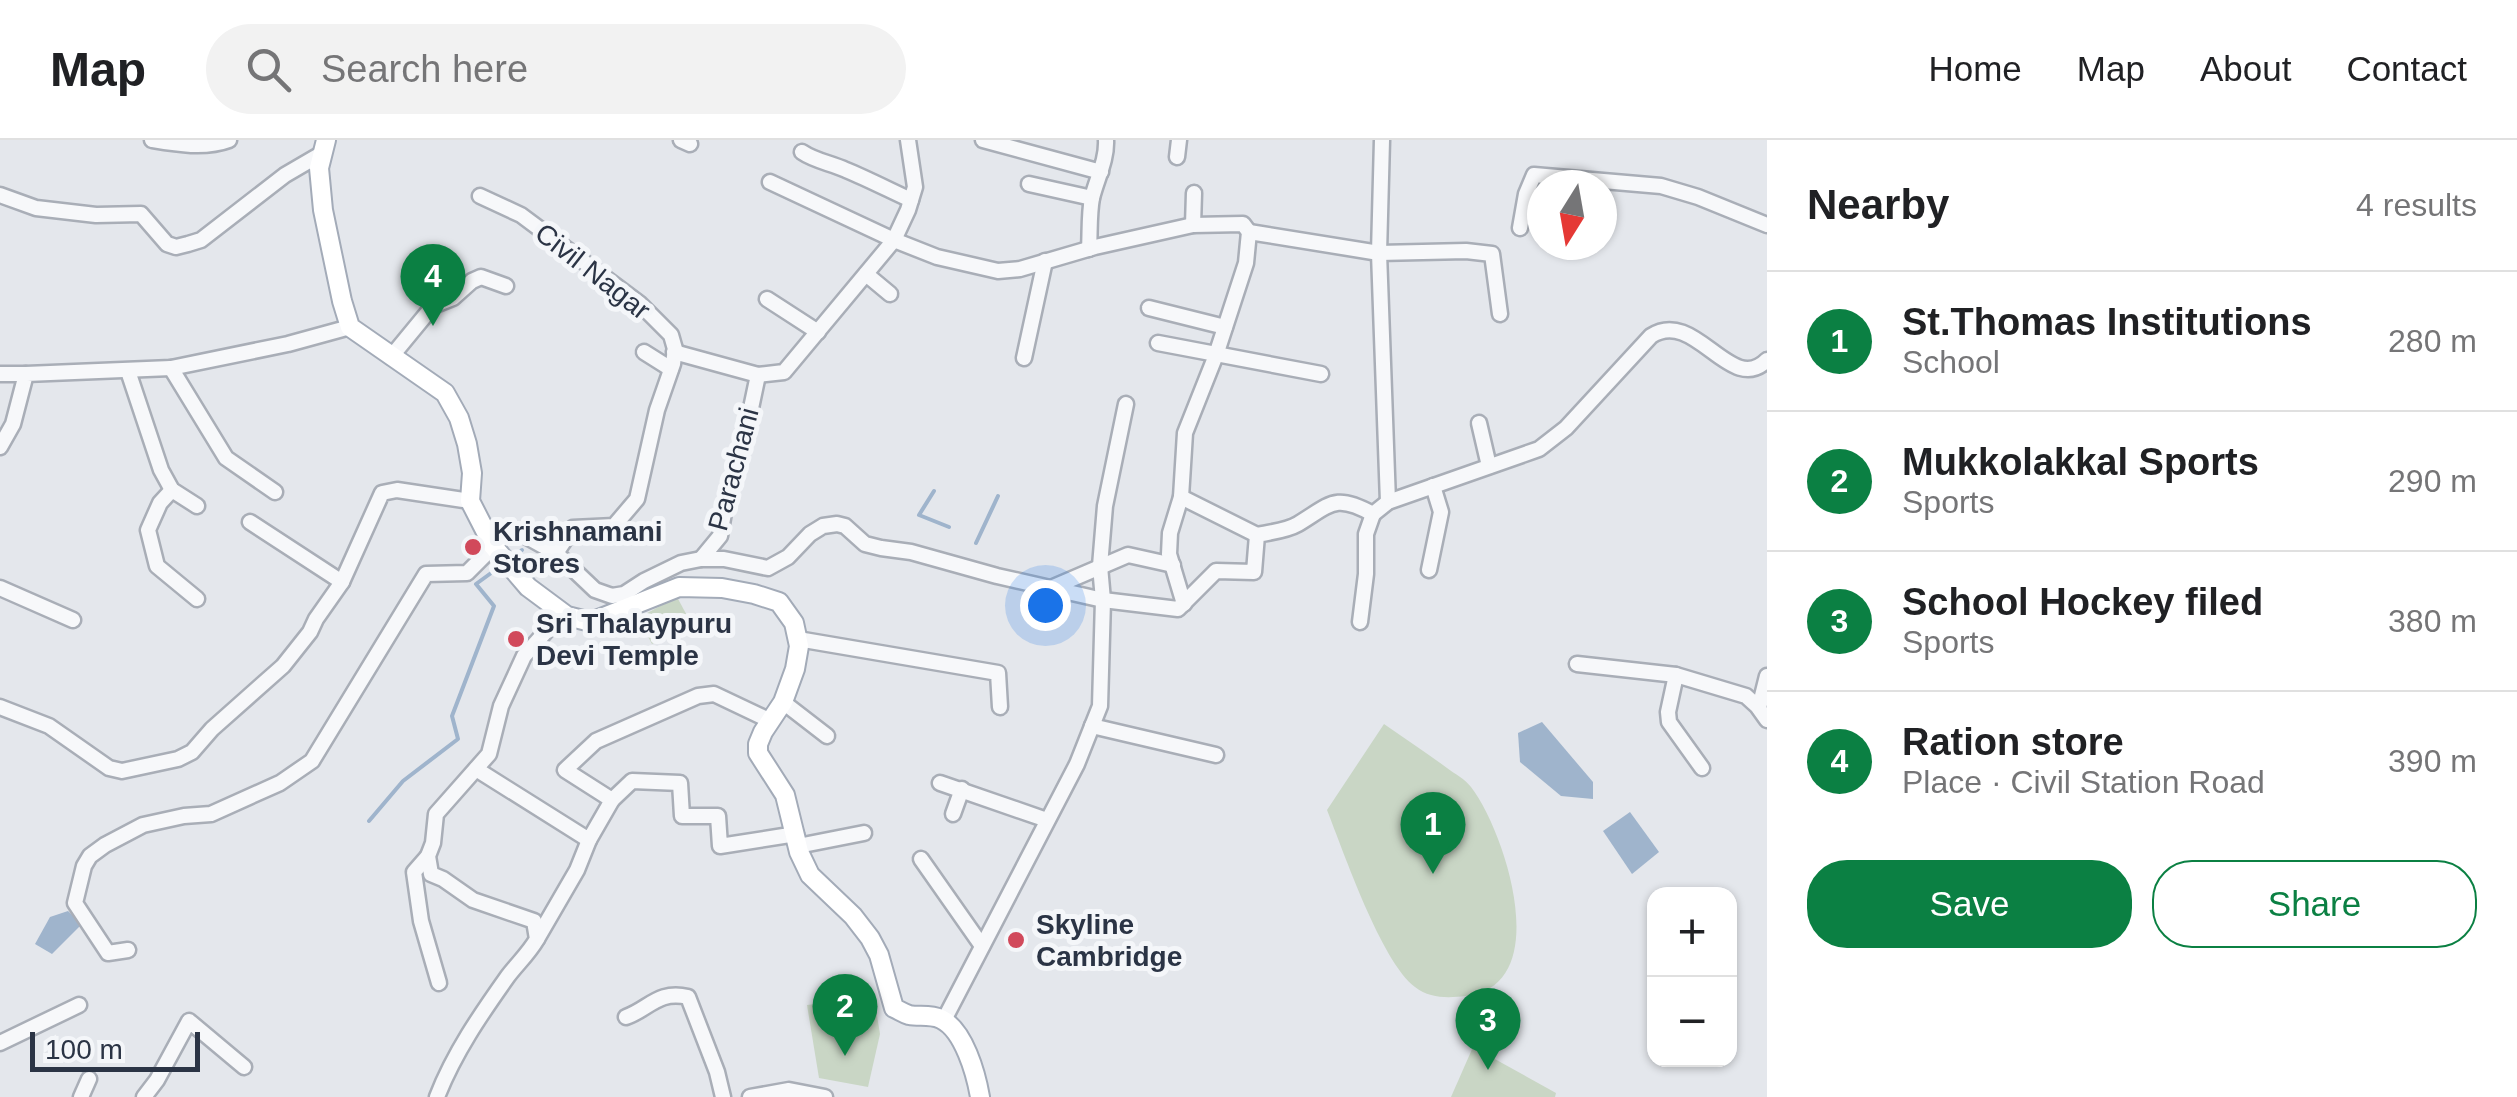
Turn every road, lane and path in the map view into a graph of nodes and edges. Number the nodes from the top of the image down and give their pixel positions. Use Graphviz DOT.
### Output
graph roads {
  1 [pos="152,140"];
  2 [pos="229,140"];
  3 [pos="908,140"];
  4 [pos="984,140"];
  5 [pos="1106,140"];
  6 [pos="1179,140"];
  7 [pos="1382,140"];
  8 [pos="324,147"];
  9 [pos="802,152"];
  10 [pos="1177,157"];
  11 [pos="1101,172"];
  12 [pos="770,182"];
  13 [pos="1030,184"];
  14 [pos="1194,193"];
  15 [pos="0,195"];
  16 [pos="480,196"];
  17 [pos="1092,198"];
  18 [pos="911,200"];
  19 [pos="1193,225"];
  20 [pos="1767,225"];
  21 [pos="1520,228"];
  22 [pos="1249,232"];
  23 [pos="894,240"];
  24 [pos="1089,249"];
  25 [pos="1379,253"];
  26 [pos="1046,261"];
  27 [pos="866,274"];
  28 [pos="506,286"];
  29 [pos="890,294"];
  30 [pos="767,300"];
  31 [pos="1150,308"];
  32 [pos="1500,314"];
  33 [pos="350,326"];
  34 [pos="1225,328"];
  35 [pos="818,332"];
  36 [pos="1158,343"];
  37 [pos="644,352"];
  38 [pos="674,352"];
  39 [pos="1216,355"];
  40 [pos="391,357"];
  41 [pos="1024,358"];
  42 [pos="1767,360"];
  43 [pos="171,368"];
  44 [pos="671,370"];
  45 [pos="128,371"];
  46 [pos="0,374"];
  47 [pos="26,374"];
  48 [pos="1321,374"];
  49 [pos="758,375"];
  50 [pos="1126,404"];
  51 [pos="1478,423"];
  52 [pos="0,447"];
  53 [pos="1489,466"];
  54 [pos="1433,486"];
  55 [pos="172,490"];
  56 [pos="275,492"];
  57 [pos="1181,498"];
  58 [pos="470,501"];
  59 [pos="1388,502"];
  60 [pos="198,506"];
  61 [pos="1373,514"];
  62 [pos="250,522"];
  63 [pos="1257,535"];
  64 [pos="493,546"];
  65 [pos="556,553"];
  66 [pos="701,559"];
  67 [pos="1172,564"];
  68 [pos="1100,566"];
  69 [pos="1428,570"];
  70 [pos="342,582"];
  71 [pos="0,588"];
  72 [pos="1051,588"];
  73 [pos="198,599"];
  74 [pos="1103,600"];
  75 [pos="1184,604"];
  76 [pos="567,616"];
  77 [pos="73,620"];
  78 [pos="1360,622"];
  79 [pos="798,639"];
  80 [pos="1577,664"];
  81 [pos="1676,674"];
  82 [pos="1767,676"];
  83 [pos="783,702"];
  84 [pos="1000,706"];
  85 [pos="0,707"];
  86 [pos="1763,714"];
  87 [pos="769,720"];
  88 [pos="1092,726"];
  89 [pos="827,736"];
  90 [pos="1216,756"];
  91 [pos="1702,768"];
  92 [pos="476,770"];
  93 [pos="940,783"];
  94 [pos="962,790"];
  95 [pos="612,800"];
  96 [pos="953,814"];
  97 [pos="1047,820"];
  98 [pos="864,833"];
  99 [pos="590,840"];
  100 [pos="797,840"];
  101 [pos="428,856"];
  102 [pos="921,858"];
  103 [pos="537,939"];
  104 [pos="982,946"];
  105 [pos="128,950"];
  106 [pos="439,984"];
  107 [pos="79,1005"];
  108 [pos="626,1017"];
  109 [pos="944,1020"];
  110 [pos="0,1043"];
  111 [pos="244,1066"];
  112 [pos="88,1079"];
  113 [pos="441,1094"];
  114 [pos="81,1097"];
  115 [pos="144,1097"];
  116 [pos="723,1097"];
  117 [pos="750,1097"];
  118 [pos="825,1097"];
  119 [pos="980,1097"];
  1 -- 2 [label="street"];
  3 -- 18 [label="street"];
  4 -- 11 [label="street"];
  5 -- 11 [label="street"];
  6 -- 10 [label="street"];
  7 -- 25 [label="street"];
  8 -- 15 [label="street"];
  8 -- 33 [label="main road"];
  9 -- 18 [label="street"];
  11 -- 17 [label="street"];
  12 -- 23 [label="street"];
  13 -- 17 [label="street"];
  14 -- 19 [label="street"];
  16 -- 38 [label="street, Civil Nagar"];
  17 -- 24 [label="street"];
  18 -- 23 [label="street"];
  19 -- 22 [label="street"];
  19 -- 24 [label="street"];
  20 -- 21 [label="street"];
  22 -- 25 [label="street"];
  22 -- 34 [label="street"];
  23 -- 26 [label="street"];
  23 -- 27 [label="street"];
  24 -- 26 [label="street"];
  25 -- 32 [label="street"];
  25 -- 59 [label="street"];
  26 -- 41 [label="street"];
  27 -- 29 [label="street"];
  27 -- 35 [label="street"];
  28 -- 40 [label="street"];
  30 -- 35 [label="street"];
  31 -- 34 [label="street"];
  33 -- 40 [label="main road"];
  33 -- 43 [label="street"];
  34 -- 39 [label="street"];
  35 -- 49 [label="street"];
  36 -- 39 [label="street"];
  37 -- 44 [label="street"];
  38 -- 44 [label="street"];
  38 -- 49 [label="street"];
  39 -- 48 [label="street"];
  39 -- 57 [label="street"];
  40 -- 58 [label="main road"];
  42 -- 53 [label="street"];
  43 -- 45 [label="street"];
  43 -- 56 [label="street"];
  44 -- 65 [label="street"];
  45 -- 47 [label="street"];
  45 -- 55 [label="street"];
  46 -- 47 [label="street"];
  47 -- 52 [label="street"];
  49 -- 66 [label="street, Parachani"];
  50 -- 68 [label="street"];
  51 -- 53 [label="street"];
  53 -- 54 [label="street"];
  54 -- 59 [label="street"];
  54 -- 69 [label="street"];
  55 -- 60 [label="street"];
  55 -- 73 [label="street"];
  57 -- 63 [label="street"];
  57 -- 67 [label="street"];
  58 -- 64 [label="main road"];
  58 -- 70 [label="street"];
  59 -- 61 [label="street"];
  61 -- 63 [label="street"];
  61 -- 78 [label="street"];
  62 -- 70 [label="street"];
  63 -- 75 [label="street"];
  64 -- 65 [label="street"];
  64 -- 76 [label="main road"];
  64 -- 105 [label="street"];
  65 -- 66 [label="street"];
  66 -- 72 [label="street"];
  67 -- 68 [label="street"];
  67 -- 75 [label="street"];
  68 -- 72 [label="street"];
  68 -- 74 [label="street"];
  70 -- 85 [label="street"];
  71 -- 77 [label="street"];
  72 -- 74 [label="street"];
  74 -- 75 [label="street"];
  74 -- 88 [label="street"];
  76 -- 79 [label="main road"];
  76 -- 92 [label="street"];
  79 -- 83 [label="main road"];
  79 -- 84 [label="street"];
  80 -- 81 [label="street"];
  81 -- 86 [label="street"];
  81 -- 91 [label="street"];
  82 -- 86 [label="street"];
  83 -- 87 [label="main road"];
  83 -- 89 [label="street"];
  87 -- 95 [label="street"];
  87 -- 100 [label="main road"];
  88 -- 90 [label="street"];
  88 -- 97 [label="street"];
  92 -- 99 [label="street"];
  92 -- 101 [label="street"];
  93 -- 94 [label="street"];
  94 -- 96 [label="street"];
  94 -- 97 [label="street"];
  95 -- 99 [label="street"];
  95 -- 100 [label="street"];
  97 -- 104 [label="street"];
  98 -- 100 [label="street"];
  99 -- 103 [label="street"];
  100 -- 109 [label="main road"];
  101 -- 103 [label="street"];
  101 -- 106 [label="street"];
  102 -- 104 [label="street"];
  103 -- 113 [label="street"];
  104 -- 109 [label="street"];
  107 -- 110 [label="street"];
  108 -- 116 [label="street"];
  109 -- 119 [label="main road"];
  111 -- 115 [label="street"];
  112 -- 114 [label="street"];
  117 -- 118 [label="street"];
}
